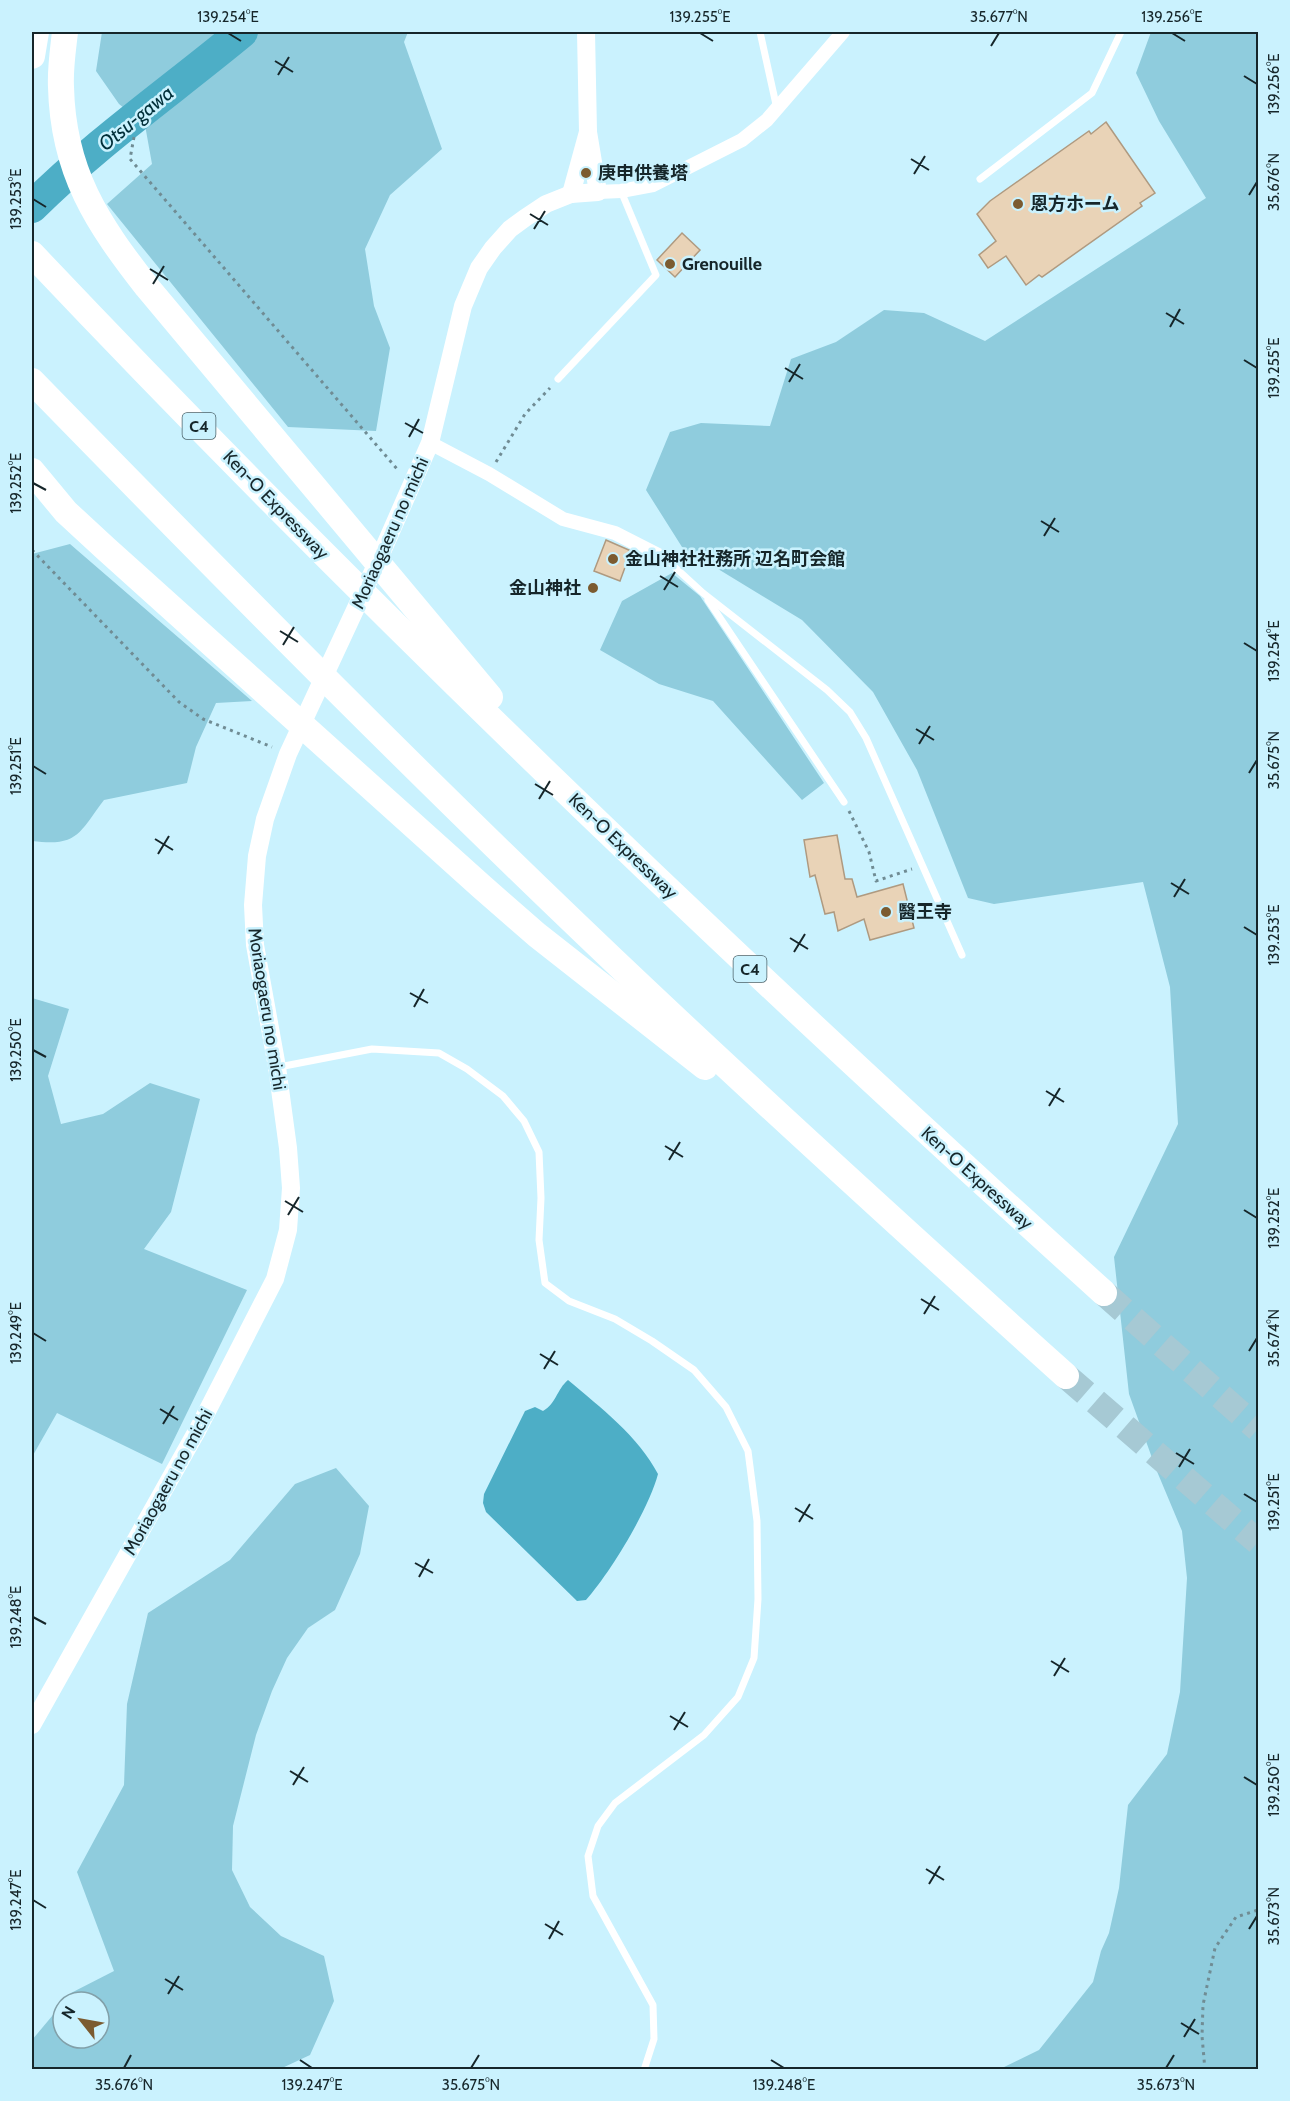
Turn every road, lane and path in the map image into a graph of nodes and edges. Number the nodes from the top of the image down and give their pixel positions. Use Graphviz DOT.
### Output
graph roads {
  1 [pos="36,32"];
  2 [pos="65,32"];
  3 [pos="586,32"];
  4 [pos="760,32"];
  5 [pos="843,32"];
  6 [pos="1121,32"];
  7 [pos="32,56"];
  8 [pos="777,109"];
  9 [pos="588,132"];
  10 [pos="134,137"];
  11 [pos="980,179"];
  12 [pos="621,191"];
  13 [pos="598,192"];
  14 [pos="571,194"];
  15 [pos="32,254"];
  16 [pos="558,379"];
  17 [pos="32,382"];
  18 [pos="430,443"];
  19 [pos="32,471"];
  20 [pos="489,474"];
  21 [pos="412,486"];
  22 [pos="32,550"];
  23 [pos="666,559"];
  24 [pos="703,593"];
  25 [pos="288,754"];
  26 [pos="844,802"];
  27 [pos="857,826"];
  28 [pos="923,865"];
  29 [pos="710,932"];
  30 [pos="962,955"];
  31 [pos="277,1067"];
  32 [pos="842,1174"];
  33 [pos="1104,1293"];
  34 [pos="1066,1376"];
  35 [pos="32,1725"];
  36 [pos="1258,1910"];
  37 [pos="644,2070"];
  38 [pos="1205,2070"];
  1 -- 7 [label="highway"];
  2 -- 29 [label="highway"];
  3 -- 9 [label="street"];
  4 -- 8 [label="lane"];
  5 -- 8 [label="street"];
  6 -- 11 [label="lane"];
  8 -- 12 [label="street"];
  9 -- 13 [label="street"];
  9 -- 14 [label="street"];
  10 -- 21 [label="path"];
  12 -- 13 [label="street"];
  12 -- 16 [label="lane"];
  13 -- 14 [label="street, Moriaogaeru no michi"];
  14 -- 18 [label="street, Moriaogaeru no michi"];
  15 -- 29 [label="highway, Ken-O Expressway / C4"];
  16 -- 20 [label="path"];
  17 -- 32 [label="highway"];
  18 -- 20 [label="street"];
  18 -- 21 [label="street, Moriaogaeru no michi"];
  19 -- 32 [label="highway"];
  20 -- 23 [label="street"];
  21 -- 25 [label="street, Moriaogaeru no michi"];
  22 -- 25 [label="path"];
  23 -- 24 [label="lane"];
  24 -- 26 [label="lane"];
  24 -- 28 [label="lane"];
  25 -- 31 [label="street, Moriaogaeru no michi"];
  27 -- 28 [label="path"];
  28 -- 30 [label="lane"];
  29 -- 33 [label="highway, Ken-O Expressway / C4"];
  31 -- 35 [label="street, Moriaogaeru no michi"];
  31 -- 37 [label="lane"];
  32 -- 34 [label="highway"];
  36 -- 38 [label="path"];
}
